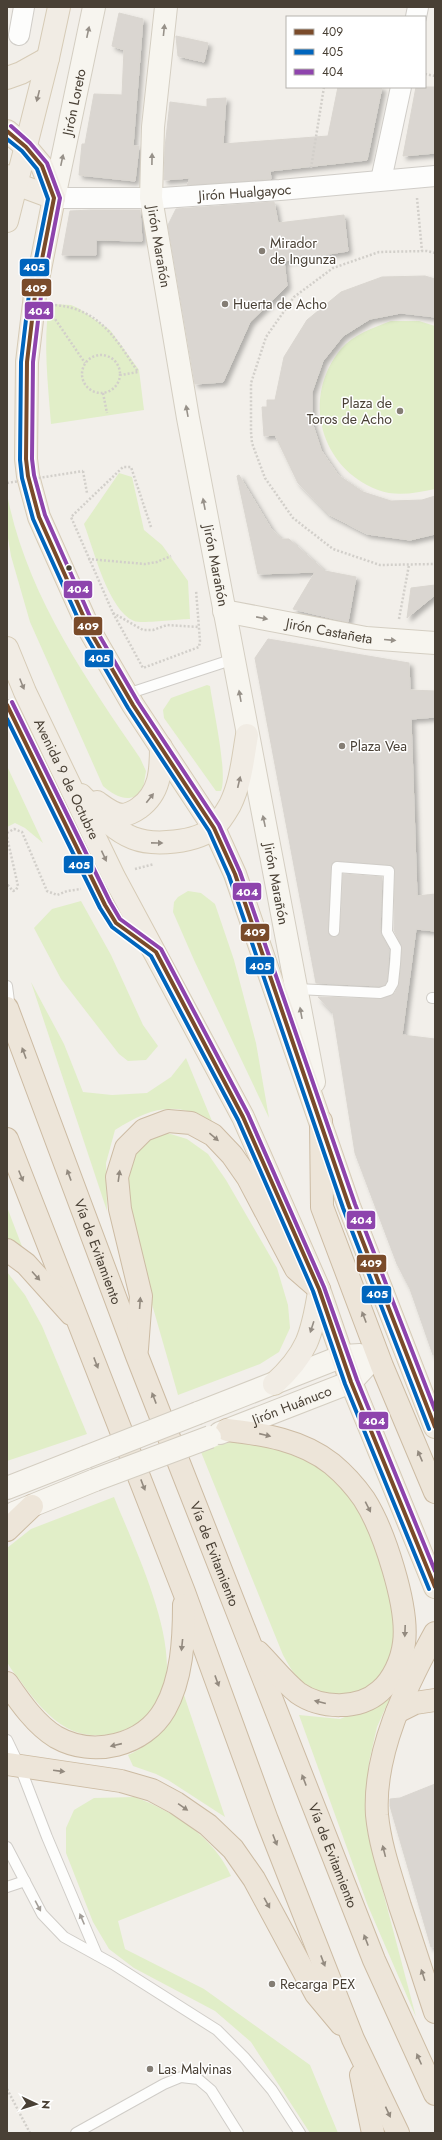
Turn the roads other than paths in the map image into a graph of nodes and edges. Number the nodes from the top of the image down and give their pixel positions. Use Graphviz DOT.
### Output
graph roads {
  1 [pos="24,7"];
  2 [pos="59,7"];
  3 [pos="94,7"];
  4 [pos="166,7"];
  5 [pos="15,31"];
  6 [pos="48,58"];
  7 [pos="7,78"];
  8 [pos="401,88"];
  9 [pos="7,131"];
  10 [pos="26,147"];
  11 [pos="425,177"];
  12 [pos="11,180"];
  13 [pos="381,180"];
  14 [pos="54,198"];
  15 [pos="152,198"];
  16 [pos="7,221"];
  17 [pos="224,611"];
  18 [pos="435,643"];
  19 [pos="7,648"];
  20 [pos="234,659"];
  21 [pos="127,694"];
  22 [pos="7,705"];
  23 [pos="248,734"];
  24 [pos="161,747"];
  25 [pos="69,783"];
  26 [pos="214,828"];
  27 [pos="334,931"];
  28 [pos="156,952"];
  29 [pos="7,986"];
  30 [pos="297,989"];
  31 [pos="10,1016"];
  32 [pos="321,1121"];
  33 [pos="7,1139"];
  34 [pos="7,1250"];
  35 [pos="319,1289"];
  36 [pos="82,1327"];
  37 [pos="377,1354"];
  38 [pos="137,1356"];
  39 [pos="342,1356"];
  40 [pos="351,1382"];
  41 [pos="274,1384"];
  42 [pos="435,1427"];
  43 [pos="218,1433"];
  44 [pos="7,1488"];
  45 [pos="435,1492"];
  46 [pos="32,1506"];
  47 [pos="7,1516"];
  48 [pos="7,1530"];
  49 [pos="435,1587"];
  50 [pos="184,1592"];
  51 [pos="435,1633"];
  52 [pos="250,1642"];
  53 [pos="7,1683"];
  54 [pos="435,1700"];
  55 [pos="397,1712"];
  56 [pos="7,1740"];
  57 [pos="14,1766"];
  58 [pos="7,1847"];
  59 [pos="24,1881"];
  60 [pos="7,1888"];
  61 [pos="97,1955"];
  62 [pos="435,2012"];
  63 [pos="353,2039"];
  64 [pos="435,2094"];
  65 [pos="373,2129"];
  66 [pos="76,2133"];
  67 [pos="238,2133"];
  68 [pos="300,2133"];
  69 [pos="398,2133"];
  1 -- 5 [label="street"];
  2 -- 6 [label="main road"];
  14 -- 3 [label="street, Jirón Loreto, one-way"];
  15 -- 4 [label="street, Jirón Marañón, one-way"];
  6 -- 7 [label="main road"];
  6 -- 10 [label="main road, one-way"];
  8 -- 13 [label="street"];
  9 -- 10 [label="main road"];
  10 -- 12 [label="main road"];
  10 -- 14 [label="main road"];
  11 -- 13 [label="street, Jirón Hualgayoc"];
  12 -- 14 [label="main road"];
  12 -- 16 [label="main road"];
  13 -- 15 [label="street, Jirón Hualgayoc"];
  14 -- 15 [label="street, Jirón Hualgayoc"];
  14 -- 21 [label="main road"];
  17 -- 15 [label="street, Jirón Marañón, one-way"];
  17 -- 18 [label="street, Jirón Castañeta, one-way"];
  17 -- 20 [label="street, Jirón Marañón"];
  19 -- 25 [label="main road, Avenida 9 de Octubre, one-way"];
  20 -- 21 [label="lane"];
  23 -- 20 [label="street, Jirón Marañón, one-way"];
  21 -- 24 [label="main road"];
  22 -- 28 [label="lane"];
  26 -- 23 [label="main road, one-way"];
  30 -- 23 [label="street, Jirón Marañón, one-way"];
  25 -- 24 [label="main road, one-way"];
  24 -- 26 [label="main road"];
  25 -- 26 [label="main road, one-way"];
  25 -- 28 [label="main road, Avenida 9 de Octubre, one-way"];
  26 -- 32 [label="main road"];
  27 -- 30 [label="lane"];
  28 -- 35 [label="main road, Avenida 9 de Octubre"];
  29 -- 31 [label="lane"];
  32 -- 30 [label="street, Jirón Marañón, one-way"];
  38 -- 31 [label="highway, Vía de Evitamiento, one-way"];
  37 -- 32 [label="highway, one-way"];
  32 -- 42 [label="main road"];
  33 -- 36 [label="highway, one-way"];
  34 -- 36 [label="highway, one-way"];
  38 -- 35 [label="highway, one-way"];
  35 -- 39 [label="main road, Avenida 9 de Octubre"];
  35 -- 41 [label="main road, one-way"];
  36 -- 50 [label="highway, one-way"];
  37 -- 39 [label="street, Jirón Huánuco"];
  37 -- 40 [label="street, Jirón Huánuco"];
  45 -- 37 [label="highway, one-way"];
  52 -- 38 [label="highway, Vía de Evitamiento, one-way"];
  39 -- 40 [label="main road, Avenida 9 de Octubre"];
  39 -- 41 [label="street, Jirón Huánuco"];
  40 -- 43 [label="street, Jirón Huánuco"];
  40 -- 49 [label="main road, Avenida 9 de Octubre"];
  41 -- 44 [label="street, Jirón Huánuco, bridge"];
  43 -- 46 [label="street, Jirón Huánuco, bridge"];
  43 -- 52 [label="highway, one-way"];
  46 -- 47 [label="street, Jirón Huánuco"];
  46 -- 48 [label="highway"];
  50 -- 53 [label="highway, one-way"];
  50 -- 63 [label="highway, one-way"];
  51 -- 55 [label="highway"];
  64 -- 52 [label="highway, Vía de Evitamiento, one-way"];
  54 -- 55 [label="highway"];
  62 -- 55 [label="highway, one-way"];
  56 -- 57 [label="lane"];
  61 -- 57 [label="lane, one-way"];
  57 -- 63 [label="highway, one-way"];
  58 -- 59 [label="lane"];
  59 -- 60 [label="lane"];
  59 -- 61 [label="lane, one-way"];
  61 -- 68 [label="lane"];
  63 -- 65 [label="highway"];
  63 -- 69 [label="highway, one-way"];
  66 -- 67 [label="lane"];
}
